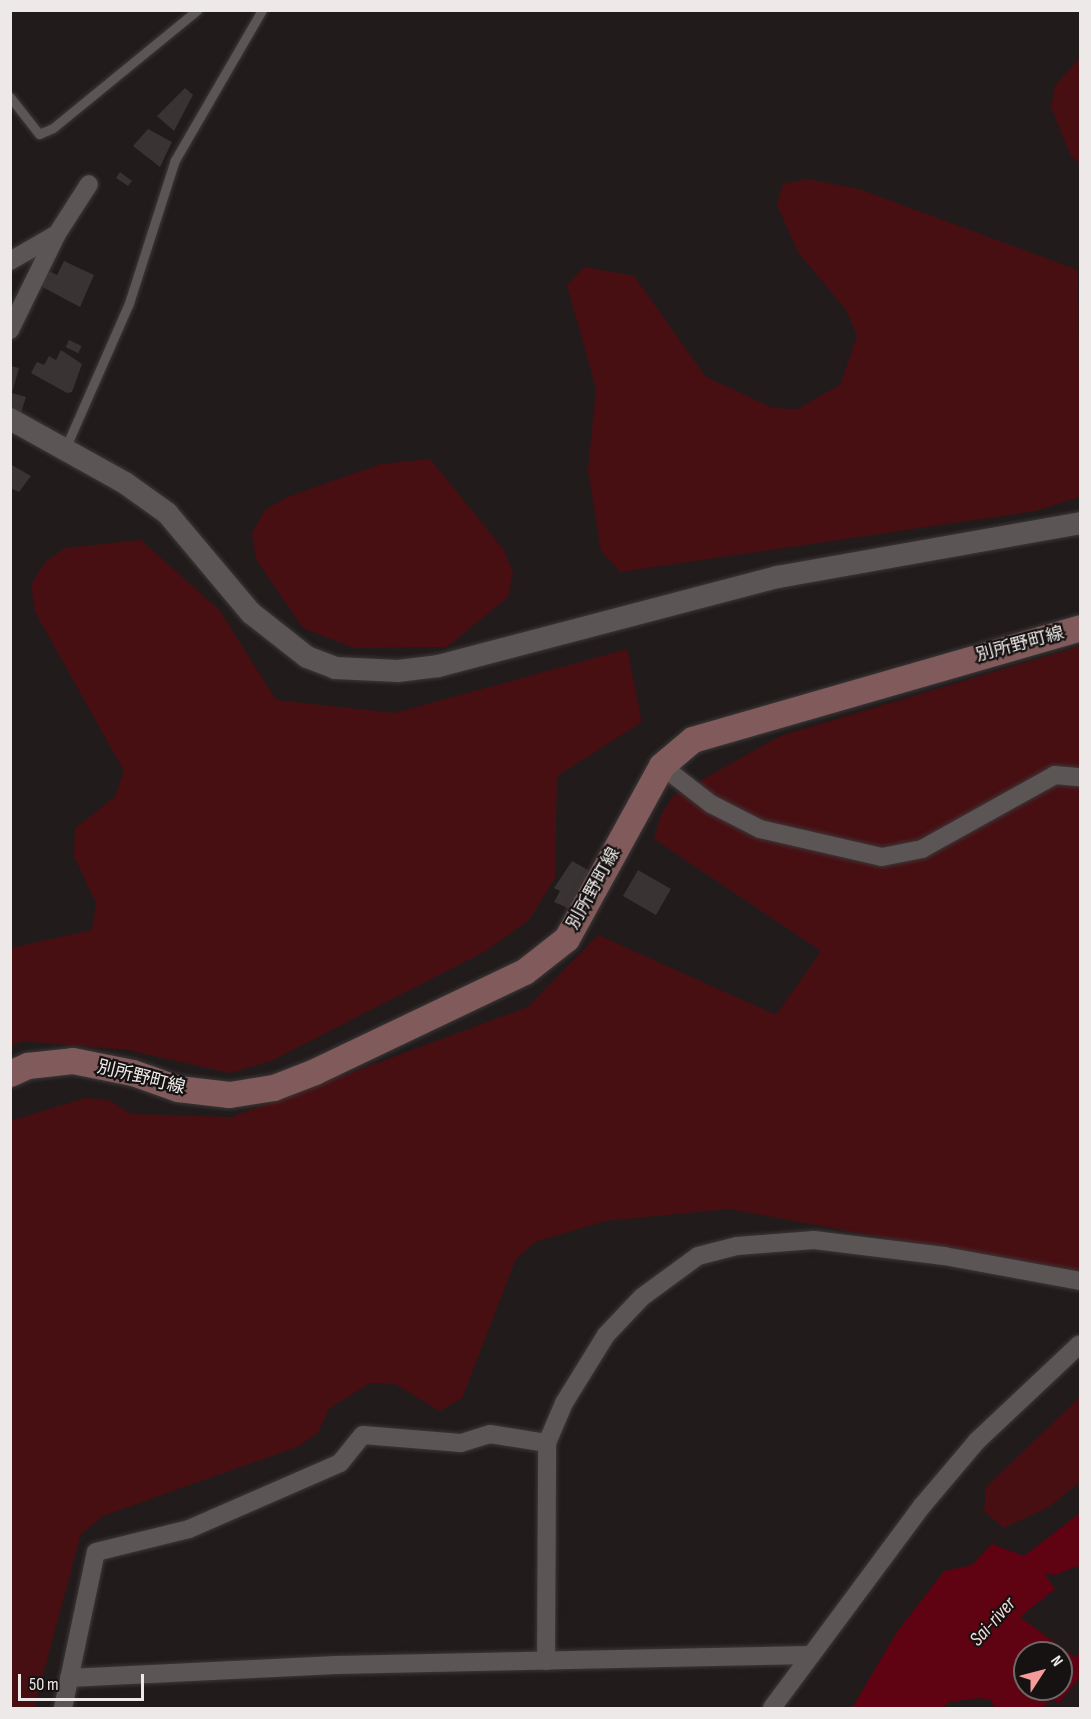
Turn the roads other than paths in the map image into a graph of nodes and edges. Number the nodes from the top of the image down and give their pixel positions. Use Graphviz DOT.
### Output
graph roads {
  1 [pos="197,10"];
  2 [pos="262,10"];
  3 [pos="10,97"];
  4 [pos="89,184"];
  5 [pos="57,234"];
  6 [pos="10,261"];
  7 [pos="10,330"];
  8 [pos="10,419"];
  9 [pos="65,449"];
  10 [pos="1080,523"];
  11 [pos="1080,628"];
  12 [pos="662,766"];
  13 [pos="1080,777"];
  14 [pos="10,1074"];
  15 [pos="1080,1281"];
  16 [pos="1080,1344"];
  17 [pos="547,1443"];
  18 [pos="810,1655"];
  19 [pos="546,1661"];
  20 [pos="69,1678"];
  21 [pos="63,1708"];
  22 [pos="772,1708"];
  1 -- 3 [label="lane"];
  2 -- 9 [label="lane"];
  4 -- 5 [label="street"];
  5 -- 6 [label="street"];
  5 -- 7 [label="street"];
  8 -- 9 [label="street"];
  9 -- 10 [label="street"];
  11 -- 12 [label="main road, 別所野町線"];
  12 -- 13 [label="street"];
  12 -- 14 [label="main road, 別所野町線"];
  15 -- 17 [label="street"];
  16 -- 18 [label="street"];
  17 -- 19 [label="street"];
  17 -- 20 [label="street"];
  18 -- 19 [label="street"];
  18 -- 22 [label="street"];
  19 -- 20 [label="street"];
  20 -- 21 [label="street"];
}
